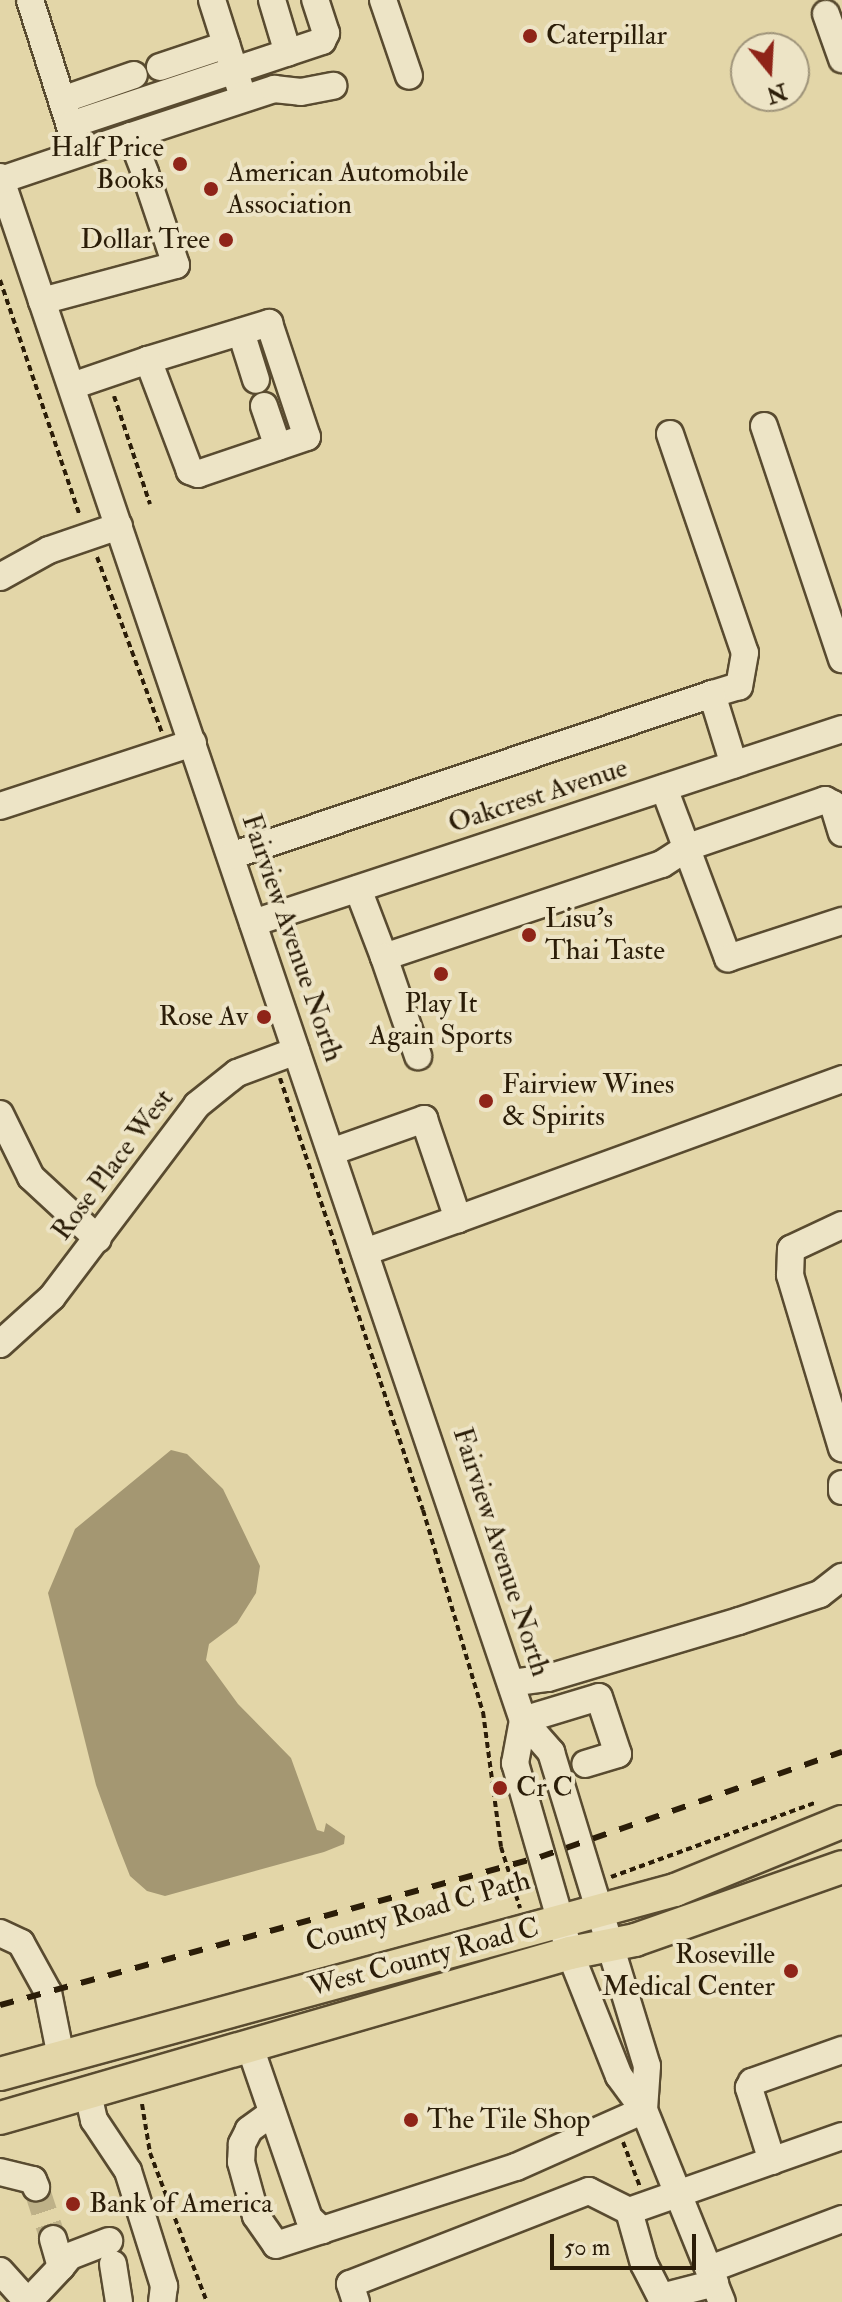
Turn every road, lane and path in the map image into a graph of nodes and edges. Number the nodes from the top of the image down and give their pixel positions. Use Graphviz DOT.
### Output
graph roads {
  1 [pos="30,0"];
  2 [pos="212,0"];
  3 [pos="272,0"];
  4 [pos="315,0"];
  5 [pos="383,0"];
  6 [pos="830,8"];
  7 [pos="226,45"];
  8 [pos="288,53"];
  9 [pos="842,59"];
  10 [pos="160,67"];
  11 [pos="235,71"];
  12 [pos="134,75"];
  13 [pos="409,76"];
  14 [pos="333,86"];
  15 [pos="243,99"];
  16 [pos="62,100"];
  17 [pos="70,125"];
  18 [pos="131,136"];
  19 [pos="78,155"];
  20 [pos="1,178"];
  21 [pos="0,280"];
  22 [pos="42,301"];
  23 [pos="241,332"];
  24 [pos="148,360"];
  25 [pos="106,374"];
  26 [pos="256,380"];
  27 [pos="72,386"];
  28 [pos="264,406"];
  29 [pos="764,426"];
  30 [pos="670,434"];
  31 [pos="278,447"];
  32 [pos="150,504"];
  33 [pos="119,526"];
  34 [pos="89,537"];
  35 [pos="0,577"];
  36 [pos="842,659"];
  37 [pos="712,694"];
  38 [pos="842,729"];
  39 [pos="181,747"];
  40 [pos="734,765"];
  41 [pos="664,788"];
  42 [pos="0,806"];
  43 [pos="842,833"];
  44 [pos="688,847"];
  45 [pos="231,856"];
  46 [pos="358,889"];
  47 [pos="842,921"];
  48 [pos="253,923"];
  49 [pos="384,957"];
  50 [pos="286,1054"];
  51 [pos="418,1056"];
  52 [pos="842,1079"];
  53 [pos="0,1114"];
  54 [pos="331,1152"];
  55 [pos="458,1219"];
  56 [pos="842,1225"];
  57 [pos="98,1239"];
  58 [pos="365,1252"];
  59 [pos="0,1344"];
  60 [pos="842,1448"];
  61 [pos="842,1484"];
  62 [pos="842,1491"];
  63 [pos="842,1577"];
  64 [pos="511,1683"];
  65 [pos="523,1720"];
  66 [pos="586,1764"];
  67 [pos="835,1810"];
  68 [pos="842,1867"];
  69 [pos="597,1896"];
  70 [pos="533,1911"];
  71 [pos="0,1933"];
  72 [pos="610,1944"];
  73 [pos="570,1953"];
  74 [pos="249,2044"];
  75 [pos="842,2050"];
  76 [pos="61,2057"];
  77 [pos="0,2074"];
  78 [pos="88,2094"];
  79 [pos="142,2104"];
  80 [pos="644,2110"];
  81 [pos="272,2113"];
  82 [pos="0,2118"];
  83 [pos="842,2136"];
  84 [pos="772,2161"];
  85 [pos="0,2172"];
  86 [pos="36,2187"];
  87 [pos="680,2196"];
  88 [pos="629,2211"];
  89 [pos="842,2219"];
  90 [pos="322,2230"];
  91 [pos="53,2239"];
  92 [pos="61,2267"];
  93 [pos="0,2271"];
  94 [pos="716,2285"];
  95 [pos="28,2302"];
  96 [pos="119,2302"];
  97 [pos="162,2302"];
  98 [pos="207,2302"];
  99 [pos="356,2302"];
  1 -- 16 [label="street"];
  2 -- 7 [label="street"];
  3 -- 8 [label="street"];
  4 -- 8 [label="street"];
  5 -- 13 [label="street"];
  6 -- 9 [label="street"];
  7 -- 10 [label="street"];
  7 -- 11 [label="street"];
  8 -- 11 [label="street"];
  11 -- 15 [label="street"];
  11 -- 17 [label="street"];
  12 -- 16 [label="street"];
  14 -- 15 [label="street"];
  15 -- 18 [label="street"];
  16 -- 17 [label="street"];
  17 -- 19 [label="street"];
  18 -- 19 [label="street"];
  18 -- 22 [label="street"];
  19 -- 20 [label="street"];
  20 -- 22 [label="street, Fairview Avenue North"];
  21 -- 34 [label="path"];
  22 -- 27 [label="street, Fairview Avenue North"];
  23 -- 24 [label="street"];
  23 -- 26 [label="street"];
  23 -- 31 [label="street"];
  24 -- 25 [label="street"];
  24 -- 31 [label="street"];
  25 -- 27 [label="street"];
  25 -- 32 [label="path"];
  27 -- 33 [label="street, Fairview Avenue North"];
  28 -- 31 [label="street"];
  29 -- 36 [label="street"];
  30 -- 37 [label="street"];
  33 -- 34 [label="street"];
  33 -- 39 [label="street, Fairview Avenue North"];
  34 -- 35 [label="street"];
  34 -- 39 [label="path"];
  37 -- 40 [label="street"];
  37 -- 45 [label="street"];
  38 -- 40 [label="street, Oakcrest Avenue"];
  39 -- 42 [label="street"];
  39 -- 45 [label="street, Fairview Avenue North"];
  40 -- 41 [label="street, Oakcrest Avenue"];
  41 -- 44 [label="street"];
  41 -- 46 [label="street, Oakcrest Avenue"];
  43 -- 44 [label="street"];
  44 -- 47 [label="street"];
  44 -- 49 [label="street"];
  45 -- 48 [label="street, Fairview Avenue North"];
  46 -- 48 [label="street, Oakcrest Avenue"];
  46 -- 49 [label="street"];
  48 -- 50 [label="street, Fairview Avenue North"];
  49 -- 51 [label="street"];
  50 -- 54 [label="street, Fairview Avenue North"];
  50 -- 57 [label="street, Rose Place West"];
  50 -- 70 [label="path"];
  52 -- 55 [label="street"];
  53 -- 57 [label="street"];
  54 -- 55 [label="street"];
  54 -- 58 [label="street, Fairview Avenue North"];
  55 -- 58 [label="street"];
  56 -- 60 [label="street"];
  57 -- 59 [label="street, Rose Place West"];
  58 -- 64 [label="street, Fairview Avenue North"];
  61 -- 62 [label="street"];
  63 -- 64 [label="street"];
  64 -- 65 [label="street, Fairview Avenue North"];
  65 -- 66 [label="street"];
  65 -- 69 [label="street, Fairview Avenue North"];
  65 -- 70 [label="street, Fairview Avenue North"];
  67 -- 69 [label="path"];
  67 -- 69 [label="main road, West County Road C"];
  68 -- 72 [label="main road, West County Road C"];
  69 -- 70 [label="main road, West County Road C"];
  69 -- 72 [label="street, Fairview Avenue North"];
  70 -- 73 [label="street, Fairview Avenue North"];
  70 -- 76 [label="main road, West County Road C"];
  71 -- 76 [label="street"];
  72 -- 73 [label="main road, West County Road C"];
  72 -- 80 [label="street, Fairview Avenue North"];
  73 -- 74 [label="main road, West County Road C"];
  73 -- 80 [label="street, Fairview Avenue North"];
  74 -- 78 [label="main road, West County Road C"];
  74 -- 81 [label="street"];
  75 -- 84 [label="street"];
  76 -- 77 [label="main road, West County Road C"];
  78 -- 82 [label="main road, West County Road C"];
  78 -- 97 [label="street"];
  79 -- 98 [label="path"];
  80 -- 87 [label="street, Fairview Avenue North"];
  80 -- 90 [label="street"];
  81 -- 90 [label="street"];
  81 -- 90 [label="street"];
  83 -- 84 [label="street"];
  84 -- 87 [label="street"];
  85 -- 86 [label="street"];
  87 -- 88 [label="street"];
  87 -- 94 [label="street, Fairview Avenue North"];
  88 -- 94 [label="street"];
  88 -- 99 [label="street"];
  89 -- 94 [label="street"];
  91 -- 92 [label="street"];
  92 -- 95 [label="street"];
  92 -- 96 [label="street"];
  93 -- 95 [label="street"];
}
